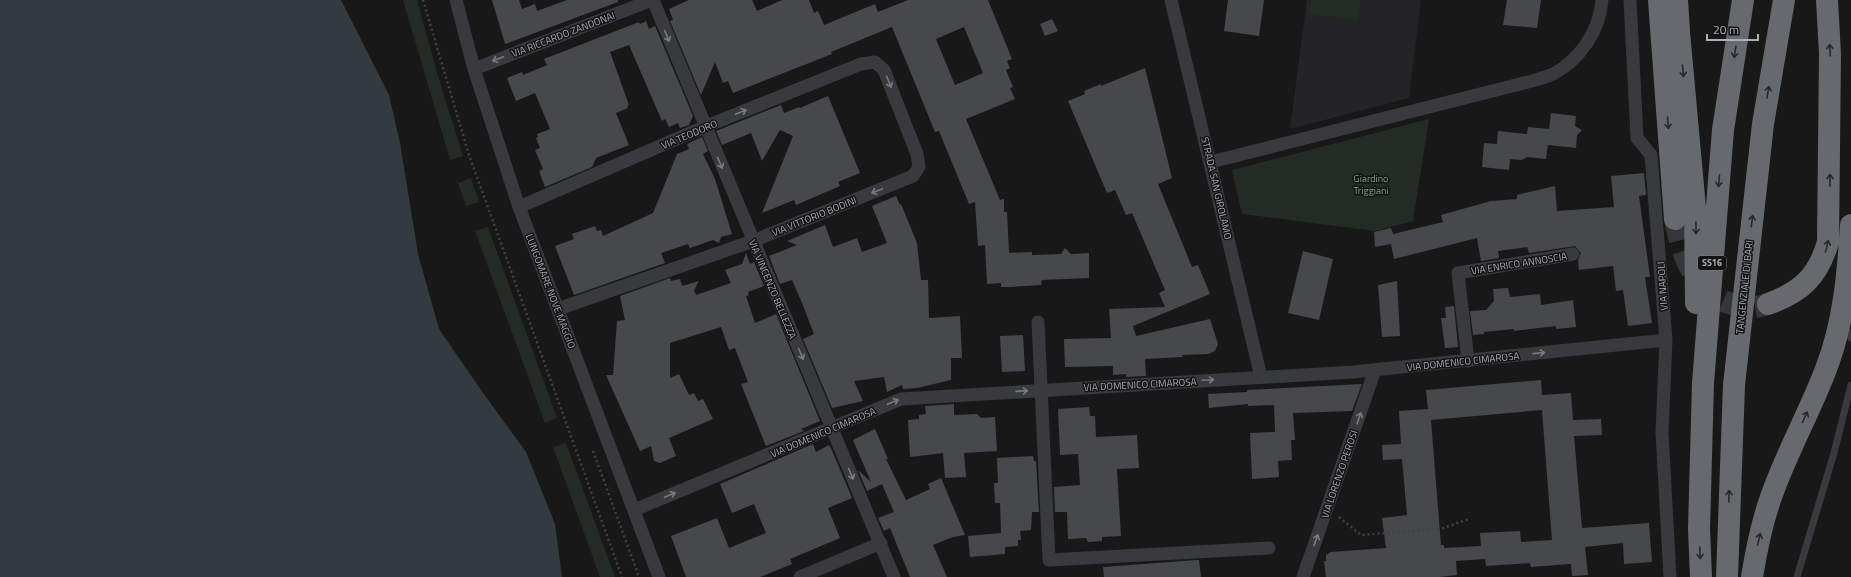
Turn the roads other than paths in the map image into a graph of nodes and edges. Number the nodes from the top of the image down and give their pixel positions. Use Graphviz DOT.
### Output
graph roads {
  1 [pos="456,0"];
  2 [pos="652,0"];
  3 [pos="1171,0"];
  4 [pos="1602,0"];
  5 [pos="1630,0"];
  6 [pos="1658,0"];
  7 [pos="1676,0"];
  8 [pos="1743,0"];
  9 [pos="1784,0"];
  10 [pos="1827,0"];
  11 [pos="861,64"];
  12 [pos="474,69"];
  13 [pos="704,127"];
  14 [pos="1211,162"];
  15 [pos="518,207"];
  16 [pos="1675,219"];
  17 [pos="1851,225"];
  18 [pos="753,241"];
  19 [pos="1573,254"];
  20 [pos="1768,304"];
  21 [pos="558,309"];
  22 [pos="1840,317"];
  23 [pos="1038,322"];
  24 [pos="1851,338"];
  25 [pos="1666,340"];
  26 [pos="1468,360"];
  27 [pos="1375,370"];
  28 [pos="1261,377"];
  29 [pos="1851,385"];
  30 [pos="1040,390"];
  31 [pos="832,428"];
  32 [pos="634,510"];
  33 [pos="1699,529"];
  34 [pos="881,543"];
  35 [pos="1269,548"];
  36 [pos="659,577"];
  37 [pos="800,577"];
  38 [pos="894,577"];
  39 [pos="1303,577"];
  40 [pos="1670,577"];
  41 [pos="1701,577"];
  42 [pos="1727,577"];
  43 [pos="1752,577"];
  44 [pos="1797,577"];
  1 -- 12 [label="street, LUNGOMARE NOVE MAGGIO"];
  2 -- 12 [label="street, VIA RICCARDO ZANDONAI, one-way"];
  2 -- 13 [label="street, VIA VINCENZO BELLEZZA, one-way"];
  3 -- 14 [label="street, STRADA SAN GIROLAMO"];
  4 -- 14 [label="street"];
  5 -- 25 [label="street, VIA NAPOLI"];
  6 -- 16 [label="highway, one-way"];
  7 -- 33 [label="highway, one-way, bridge"];
  8 -- 33 [label="highway, SS16, one-way, bridge"];
  42 -- 9 [label="highway, TANGENZIALE DI BARI, one-way, bridge"];
  20 -- 10 [label="highway, one-way"];
  13 -- 11 [label="street, VIA TEODORO, one-way"];
  11 -- 18 [label="street, VIA VITTORIO BODINI, one-way"];
  12 -- 15 [label="street, LUNGOMARE NOVE MAGGIO"];
  13 -- 15 [label="street, VIA TEODORO"];
  13 -- 18 [label="street, VIA VINCENZO BELLEZZA, one-way"];
  14 -- 28 [label="street, STRADA SAN GIROLAMO"];
  15 -- 21 [label="street, LUNGOMARE NOVE MAGGIO"];
  17 -- 22 [label="highway"];
  18 -- 21 [label="street, VIA VITTORIO BODINI"];
  18 -- 31 [label="street, VIA VINCENZO BELLEZZA, one-way"];
  19 -- 26 [label="street, VIA ENRICO ANNOSCIA"];
  21 -- 32 [label="street, LUNGOMARE NOVE MAGGIO"];
  22 -- 24 [label="lane"];
  43 -- 22 [label="highway, one-way"];
  23 -- 30 [label="street"];
  26 -- 25 [label="street, VIA DOMENICO CIMAROSA, one-way"];
  25 -- 40 [label="street, VIA NAPOLI"];
  26 -- 27 [label="street, VIA DOMENICO CIMAROSA"];
  27 -- 28 [label="street, VIA DOMENICO CIMAROSA"];
  39 -- 27 [label="street, VIA LORENZO PEROSI, one-way"];
  30 -- 28 [label="street, VIA DOMENICO CIMAROSA, one-way"];
  29 -- 44 [label="lane"];
  31 -- 30 [label="street, VIA DOMENICO CIMAROSA, one-way"];
  30 -- 35 [label="street"];
  32 -- 31 [label="street, VIA DOMENICO CIMAROSA, one-way"];
  31 -- 34 [label="street, VIA VINCENZO BELLEZZA, one-way"];
  32 -- 36 [label="street, LUNGOMARE NOVE MAGGIO"];
  33 -- 41 [label="highway, SS16, one-way"];
  34 -- 37 [label="street"];
  34 -- 38 [label="street, VIA VINCENZO BELLEZZA"];
}
